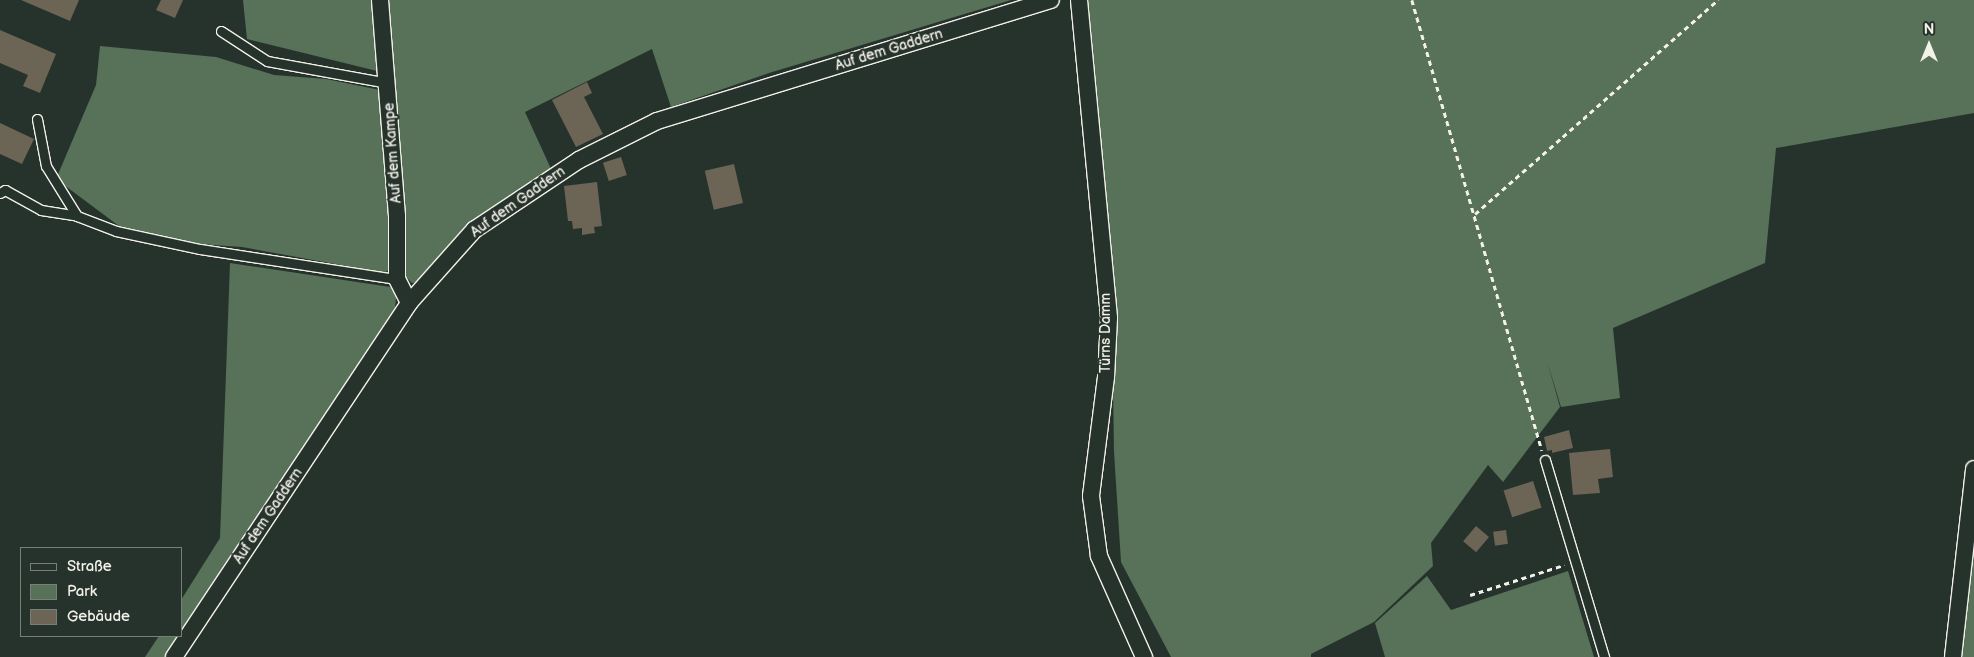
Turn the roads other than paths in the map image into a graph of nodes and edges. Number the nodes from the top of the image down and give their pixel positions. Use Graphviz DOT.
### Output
graph roads {
  1 [pos="380,0"];
  2 [pos="1051,0"];
  3 [pos="1079,0"];
  4 [pos="221,31"];
  5 [pos="388,83"];
  6 [pos="38,119"];
  7 [pos="0,193"];
  8 [pos="77,216"];
  9 [pos="397,279"];
  10 [pos="409,304"];
  11 [pos="1545,460"];
  12 [pos="1974,469"];
  13 [pos="174,657"];
  14 [pos="1144,657"];
  15 [pos="1604,657"];
  16 [pos="1953,657"];
  1 -- 5 [label="street, Auf dem Kampe"];
  2 -- 10 [label="street, Auf dem Gaddern"];
  3 -- 14 [label="street, Türns Damm"];
  4 -- 5 [label="lane"];
  5 -- 9 [label="street, Auf dem Kampe"];
  6 -- 8 [label="lane"];
  7 -- 8 [label="lane"];
  8 -- 9 [label="lane"];
  9 -- 10 [label="street, Auf dem Kampe"];
  10 -- 13 [label="street, Auf dem Gaddern"];
  11 -- 15 [label="lane"];
  12 -- 16 [label="street"];
}
